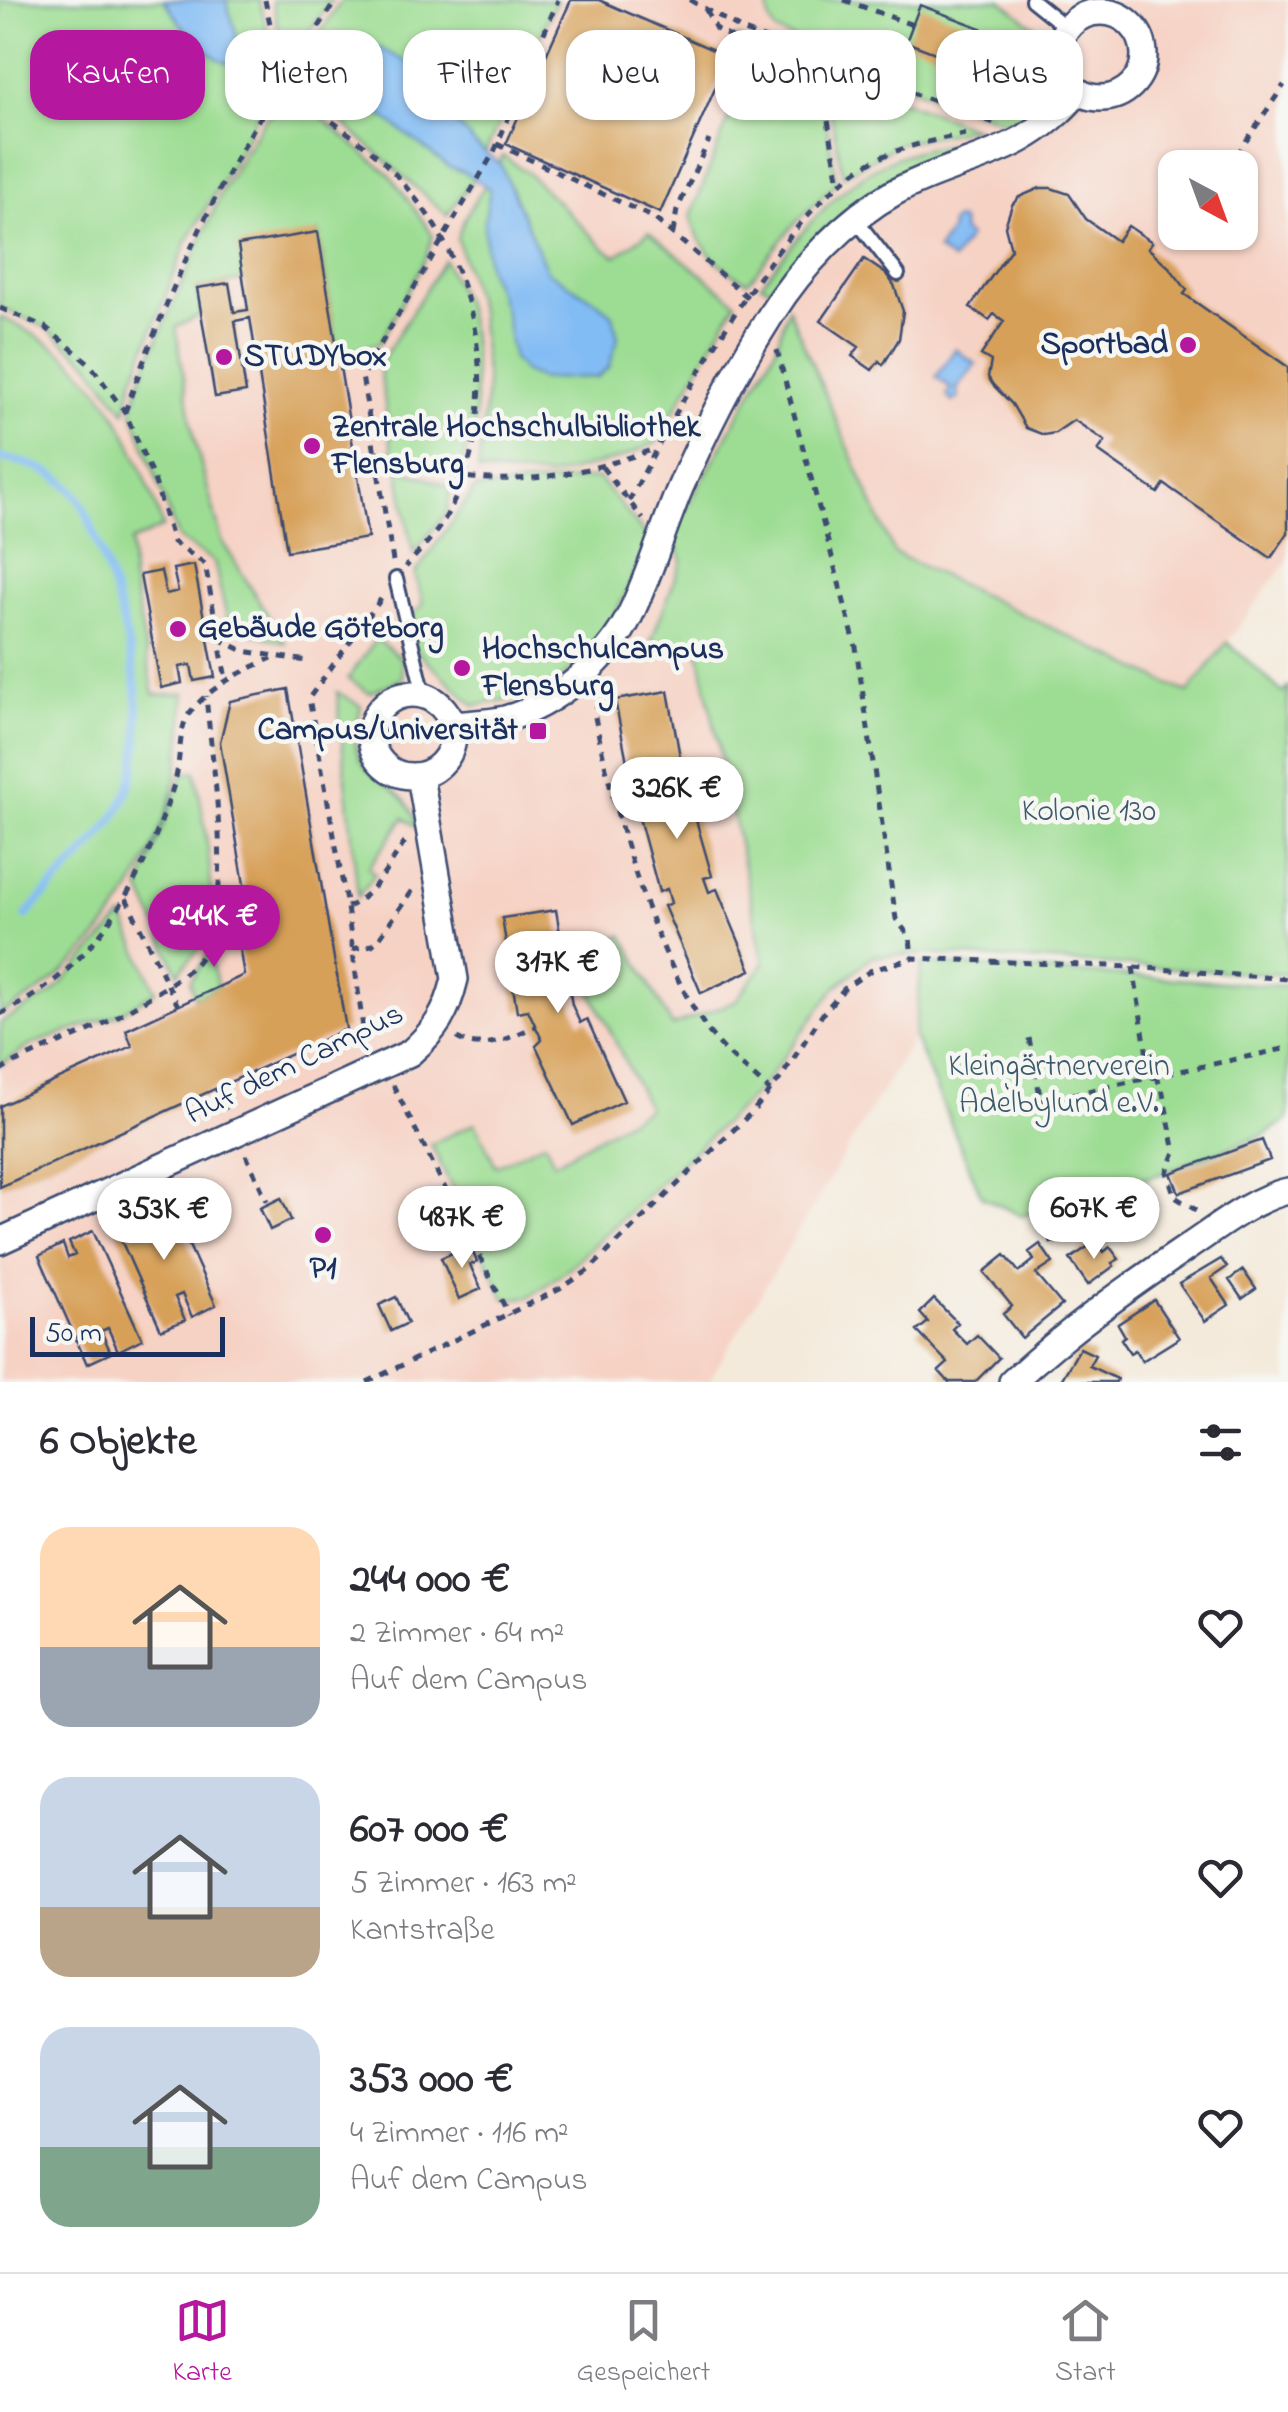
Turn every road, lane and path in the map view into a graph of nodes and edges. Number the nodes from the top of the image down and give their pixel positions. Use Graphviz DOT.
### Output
graph roads {
  1 [pos="265,0"];
  2 [pos="336,0"];
  3 [pos="558,0"];
  4 [pos="692,0"];
  5 [pos="844,0"];
  6 [pos="1032,0"];
  7 [pos="705,8"];
  8 [pos="1132,9"];
  9 [pos="913,25"];
  10 [pos="1067,28"];
  11 [pos="273,30"];
  12 [pos="316,30"];
  13 [pos="716,30"];
  14 [pos="742,30"];
  15 [pos="1284,85"];
  16 [pos="1083,94"];
  17 [pos="259,120"];
  18 [pos="328,120"];
  19 [pos="828,120"];
  20 [pos="984,120"];
  21 [pos="1050,120"];
  22 [pos="709,140"];
  23 [pos="497,144"];
  24 [pos="1016,144"];
  25 [pos="1240,150"];
  26 [pos="839,184"];
  27 [pos="856,220"];
  28 [pos="673,233"];
  29 [pos="443,237"];
  30 [pos="898,274"];
  31 [pos="0,308"];
  32 [pos="772,314"];
  33 [pos="125,412"];
  34 [pos="657,448"];
  35 [pos="376,452"];
  36 [pos="602,466"];
  37 [pos="462,478"];
  38 [pos="660,540"];
  39 [pos="396,579"];
  40 [pos="219,639"];
  41 [pos="272,658"];
  42 [pos="306,661"];
  43 [pos="613,676"];
  44 [pos="226,680"];
  45 [pos="424,695"];
  46 [pos="206,696"];
  47 [pos="452,725"];
  48 [pos="420,776"];
  49 [pos="428,822"];
  50 [pos="436,870"];
  51 [pos="126,898"];
  52 [pos="347,907"];
  53 [pos="352,949"];
  54 [pos="912,958"];
  55 [pos="1133,967"];
  56 [pos="1288,979"];
  57 [pos="167,984"];
  58 [pos="178,1006"];
  59 [pos="0,1014"];
  60 [pos="438,1026"];
  61 [pos="536,1026"];
  62 [pos="1029,1038"];
  63 [pos="1288,1048"];
  64 [pos="350,1051"];
  65 [pos="383,1065"];
  66 [pos="0,1072"];
  67 [pos="1155,1074"];
  68 [pos="770,1091"];
  69 [pos="1288,1191"];
  70 [pos="1220,1226"];
  71 [pos="0,1241"];
  72 [pos="509,1314"];
  73 [pos="367,1382"];
  74 [pos="1012,1382"];
  1 -- 11 [label="path"];
  2 -- 12 [label="path"];
  3 -- 23 [label="path"];
  4 -- 7 [label="path"];
  5 -- 9 [label="path"];
  6 -- 10 [label="lane"];
  7 -- 13 [label="path"];
  7 -- 14 [label="path"];
  8 -- 10 [label="street"];
  8 -- 16 [label="street"];
  15 -- 25 [label="path"];
  17 -- 33 [label="path"];
  18 -- 29 [label="path"];
  19 -- 26 [label="path"];
  20 -- 24 [label="path"];
  21 -- 24 [label="street"];
  22 -- 28 [label="path"];
  23 -- 28 [label="path"];
  23 -- 29 [label="path"];
  24 -- 27 [label="street"];
  27 -- 30 [label="lane"];
  27 -- 32 [label="street"];
  28 -- 32 [label="path"];
  29 -- 35 [label="path"];
  29 -- 37 [label="path"];
  31 -- 33 [label="path"];
  32 -- 38 [label="street"];
  32 -- 54 [label="path"];
  33 -- 40 [label="path"];
  34 -- 36 [label="path"];
  35 -- 37 [label="path"];
  35 -- 39 [label="path"];
  36 -- 37 [label="path"];
  36 -- 38 [label="path"];
  37 -- 39 [label="path"];
  38 -- 47 [label="street"];
  39 -- 45 [label="lane"];
  39 -- 52 [label="path"];
  40 -- 41 [label="path"];
  40 -- 44 [label="path"];
  41 -- 42 [label="path"];
  41 -- 44 [label="path"];
  43 -- 68 [label="path"];
  44 -- 46 [label="path"];
  45 -- 47 [label="street"];
  45 -- 48 [label="street"];
  46 -- 51 [label="path"];
  46 -- 57 [label="path"];
  47 -- 48 [label="street"];
  48 -- 49 [label="street, Auf dem Campus"];
  49 -- 50 [label="street, Auf dem Campus"];
  49 -- 52 [label="path"];
  50 -- 53 [label="path"];
  50 -- 60 [label="street, Auf dem Campus"];
  51 -- 57 [label="path"];
  51 -- 59 [label="path"];
  52 -- 53 [label="path"];
  53 -- 64 [label="path"];
  54 -- 55 [label="path"];
  54 -- 68 [label="path"];
  55 -- 56 [label="path"];
  55 -- 67 [label="path"];
  57 -- 58 [label="path"];
  57 -- 66 [label="path"];
  60 -- 61 [label="path"];
  60 -- 65 [label="street, Auf dem Campus"];
  62 -- 67 [label="path"];
  63 -- 67 [label="path"];
  65 -- 71 [label="street, Auf dem Campus"];
  65 -- 72 [label="path"];
  67 -- 70 [label="path"];
  68 -- 72 [label="path"];
  69 -- 70 [label="street"];
  70 -- 74 [label="street"];
  72 -- 73 [label="path"];
}
